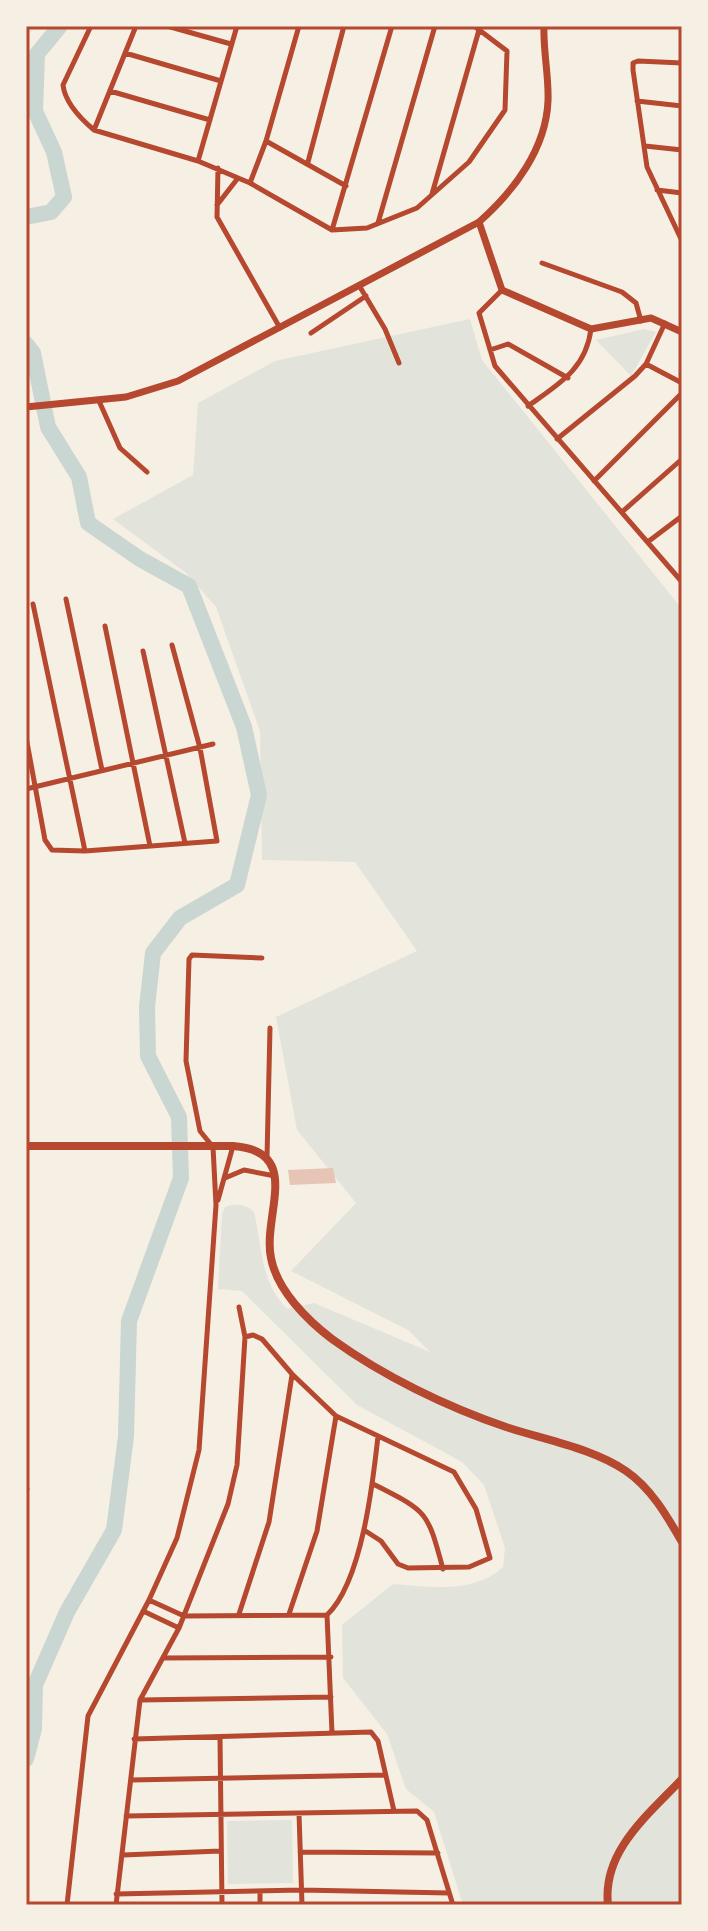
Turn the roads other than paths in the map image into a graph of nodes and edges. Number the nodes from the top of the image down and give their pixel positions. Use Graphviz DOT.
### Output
graph roads {
  1 [pos="91,26"];
  2 [pos="136,26"];
  3 [pos="167,26"];
  4 [pos="237,26"];
  5 [pos="299,26"];
  6 [pos="344,26"];
  7 [pos="392,26"];
  8 [pos="435,26"];
  9 [pos="544,26"];
  10 [pos="476,28"];
  11 [pos="232,44"];
  12 [pos="125,53"];
  13 [pos="682,63"];
  14 [pos="221,81"];
  15 [pos="110,91"];
  16 [pos="637,101"];
  17 [pos="682,106"];
  18 [pos="210,120"];
  19 [pos="94,130"];
  20 [pos="266,141"];
  21 [pos="645,146"];
  22 [pos="682,150"];
  23 [pos="198,161"];
  24 [pos="308,162"];
  25 [pos="218,168"];
  26 [pos="238,178"];
  27 [pos="250,183"];
  28 [pos="346,186"];
  29 [pos="656,190"];
  30 [pos="682,193"];
  31 [pos="431,197"];
  32 [pos="217,206"];
  33 [pos="479,222"];
  34 [pos="378,224"];
  35 [pos="332,230"];
  36 [pos="682,241"];
  37 [pos="542,263"];
  38 [pos="360,287"];
  39 [pos="502,290"];
  40 [pos="366,296"];
  41 [pos="641,321"];
  42 [pos="665,322"];
  43 [pos="280,328"];
  44 [pos="591,329"];
  45 [pos="682,332"];
  46 [pos="311,333"];
  47 [pos="490,350"];
  48 [pos="399,363"];
  49 [pos="646,364"];
  50 [pos="568,378"];
  51 [pos="682,383"];
  52 [pos="682,393"];
  53 [pos="99,401"];
  54 [pos="528,406"];
  55 [pos="26,407"];
  56 [pos="557,439"];
  57 [pos="682,459"];
  58 [pos="147,472"];
  59 [pos="594,481"];
  60 [pos="622,512"];
  61 [pos="682,516"];
  62 [pos="649,541"];
  63 [pos="681,577"];
  64 [pos="66,599"];
  65 [pos="33,604"];
  66 [pos="105,626"];
  67 [pos="172,645"];
  68 [pos="143,651"];
  69 [pos="26,737"];
  70 [pos="213,744"];
  71 [pos="200,748"];
  72 [pos="168,756"];
  73 [pos="135,763"];
  74 [pos="102,770"];
  75 [pos="69,778"];
  76 [pos="35,787"];
  77 [pos="26,789"];
  78 [pos="185,843"];
  79 [pos="150,846"];
  80 [pos="85,851"];
  81 [pos="262,958"];
  82 [pos="270,1028"];
  83 [pos="26,1146"];
  84 [pos="233,1146"];
  85 [pos="213,1147"];
  86 [pos="267,1157"];
  87 [pos="275,1176"];
  88 [pos="224,1178"];
  89 [pos="216,1205"];
  90 [pos="239,1307"];
  91 [pos="245,1337"];
  92 [pos="292,1374"];
  93 [pos="336,1416"];
  94 [pos="378,1436"];
  95 [pos="373,1484"];
  96 [pos="364,1530"];
  97 [pos="682,1542"];
  98 [pos="443,1569"];
  99 [pos="149,1600"];
  100 [pos="143,1611"];
  101 [pos="239,1614"];
  102 [pos="289,1614"];
  103 [pos="327,1615"];
  104 [pos="184,1616"];
  105 [pos="179,1628"];
  106 [pos="331,1657"];
  107 [pos="163,1658"];
  108 [pos="331,1697"];
  109 [pos="140,1700"];
  110 [pos="332,1734"];
  111 [pos="220,1737"];
  112 [pos="134,1739"];
  113 [pos="385,1775"];
  114 [pos="220,1777"];
  115 [pos="682,1779"];
  116 [pos="131,1780"];
  117 [pos="394,1811"];
  118 [pos="299,1813"];
  119 [pos="221,1814"];
  120 [pos="126,1816"];
  121 [pos="220,1851"];
  122 [pos="300,1852"];
  123 [pos="438,1853"];
  124 [pos="123,1855"];
  125 [pos="301,1890"];
  126 [pos="260,1891"];
  127 [pos="222,1893"];
  128 [pos="449,1893"];
  129 [pos="116,1894"];
  130 [pos="67,1905"];
  131 [pos="116,1905"];
  132 [pos="222,1905"];
  133 [pos="260,1905"];
  134 [pos="302,1905"];
  135 [pos="453,1905"];
  136 [pos="608,1905"];
  1 -- 19 [label="street"];
  2 -- 12 [label="street"];
  3 -- 11 [label="street"];
  4 -- 11 [label="street"];
  5 -- 20 [label="street"];
  6 -- 24 [label="street"];
  7 -- 28 [label="street"];
  8 -- 34 [label="street"];
  9 -- 33 [label="main road"];
  10 -- 31 [label="street"];
  10 -- 31 [label="street"];
  11 -- 14 [label="street"];
  12 -- 14 [label="street"];
  12 -- 15 [label="street"];
  13 -- 16 [label="street"];
  14 -- 18 [label="street"];
  15 -- 18 [label="street"];
  15 -- 19 [label="street"];
  16 -- 17 [label="street"];
  16 -- 21 [label="street"];
  18 -- 23 [label="street"];
  19 -- 23 [label="street"];
  20 -- 24 [label="street"];
  20 -- 27 [label="street"];
  21 -- 22 [label="street"];
  21 -- 29 [label="street"];
  23 -- 25 [label="street"];
  24 -- 28 [label="street"];
  25 -- 26 [label="street"];
  25 -- 32 [label="street"];
  26 -- 27 [label="street"];
  26 -- 32 [label="street"];
  27 -- 35 [label="street"];
  28 -- 35 [label="street"];
  29 -- 30 [label="street"];
  29 -- 36 [label="street"];
  31 -- 34 [label="street"];
  32 -- 43 [label="street"];
  33 -- 38 [label="main road"];
  33 -- 39 [label="main road"];
  34 -- 35 [label="street"];
  37 -- 41 [label="street"];
  38 -- 40 [label="street"];
  38 -- 43 [label="main road"];
  39 -- 44 [label="main road"];
  39 -- 47 [label="street"];
  40 -- 46 [label="street"];
  40 -- 48 [label="street"];
  41 -- 42 [label="main road"];
  41 -- 44 [label="main road"];
  42 -- 45 [label="main road"];
  42 -- 49 [label="street"];
  43 -- 53 [label="main road"];
  44 -- 50 [label="street"];
  47 -- 50 [label="street"];
  47 -- 54 [label="street"];
  49 -- 51 [label="street"];
  49 -- 56 [label="street"];
  50 -- 54 [label="street"];
  52 -- 59 [label="street"];
  53 -- 55 [label="main road"];
  53 -- 58 [label="street"];
  54 -- 56 [label="street"];
  56 -- 59 [label="street"];
  57 -- 60 [label="street"];
  59 -- 60 [label="street"];
  60 -- 62 [label="street"];
  61 -- 62 [label="street"];
  62 -- 63 [label="street"];
  64 -- 74 [label="street"];
  65 -- 75 [label="street"];
  66 -- 73 [label="street"];
  67 -- 71 [label="street"];
  68 -- 72 [label="street"];
  69 -- 76 [label="street"];
  70 -- 71 [label="street"];
  71 -- 72 [label="street"];
  71 -- 78 [label="street"];
  72 -- 73 [label="street"];
  72 -- 78 [label="street"];
  73 -- 74 [label="street"];
  73 -- 79 [label="street"];
  74 -- 75 [label="street"];
  75 -- 76 [label="street"];
  75 -- 80 [label="street"];
  76 -- 77 [label="street"];
  76 -- 80 [label="street"];
  78 -- 79 [label="street"];
  79 -- 80 [label="street"];
  81 -- 85 [label="street"];
  82 -- 86 [label="street"];
  83 -- 85 [label="main road"];
  84 -- 85 [label="main road"];
  84 -- 86 [label="main road"];
  84 -- 88 [label="street"];
  85 -- 89 [label="street"];
  86 -- 87 [label="main road"];
  87 -- 88 [label="street"];
  87 -- 97 [label="main road"];
  88 -- 89 [label="street"];
  89 -- 99 [label="street"];
  90 -- 91 [label="street"];
  91 -- 92 [label="street"];
  91 -- 104 [label="street"];
  92 -- 93 [label="street"];
  92 -- 101 [label="street"];
  93 -- 94 [label="street"];
  93 -- 102 [label="street"];
  94 -- 95 [label="street"];
  94 -- 98 [label="street"];
  95 -- 96 [label="street"];
  95 -- 98 [label="street"];
  96 -- 98 [label="street"];
  96 -- 103 [label="street"];
  99 -- 100 [label="street"];
  99 -- 104 [label="street"];
  100 -- 105 [label="street"];
  100 -- 130 [label="street"];
  101 -- 102 [label="street"];
  101 -- 104 [label="street"];
  102 -- 103 [label="street"];
  103 -- 106 [label="street"];
  104 -- 105 [label="street"];
  105 -- 107 [label="street"];
  106 -- 107 [label="street"];
  106 -- 108 [label="street"];
  107 -- 109 [label="street"];
  108 -- 109 [label="street"];
  108 -- 110 [label="street"];
  109 -- 112 [label="street"];
  110 -- 111 [label="street"];
  110 -- 113 [label="street"];
  111 -- 112 [label="street"];
  111 -- 114 [label="street"];
  112 -- 116 [label="street"];
  113 -- 114 [label="street"];
  113 -- 117 [label="street"];
  114 -- 116 [label="street"];
  114 -- 119 [label="street"];
  115 -- 136 [label="main road"];
  116 -- 120 [label="street"];
  117 -- 118 [label="street"];
  117 -- 123 [label="street"];
  118 -- 119 [label="street"];
  118 -- 122 [label="street"];
  119 -- 120 [label="street"];
  119 -- 121 [label="street"];
  120 -- 124 [label="street"];
  121 -- 124 [label="street"];
  121 -- 127 [label="street"];
  122 -- 123 [label="street"];
  122 -- 125 [label="street"];
  123 -- 128 [label="street"];
  124 -- 129 [label="street"];
  125 -- 126 [label="street"];
  125 -- 128 [label="street"];
  125 -- 134 [label="street"];
  126 -- 127 [label="street"];
  126 -- 133 [label="street"];
  127 -- 129 [label="street"];
  127 -- 132 [label="street"];
  128 -- 135 [label="street"];
  129 -- 131 [label="street"];
}
